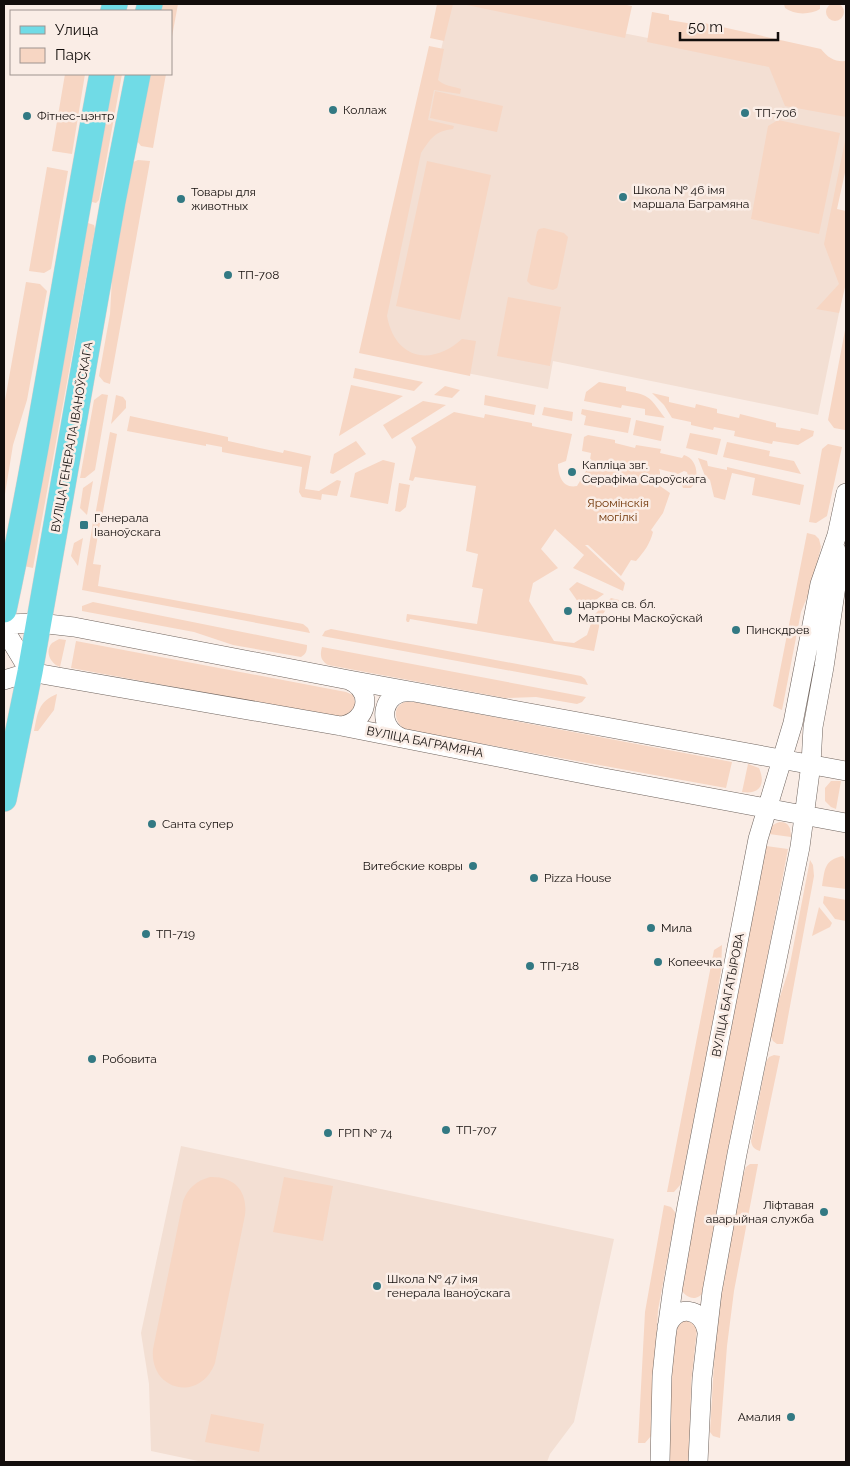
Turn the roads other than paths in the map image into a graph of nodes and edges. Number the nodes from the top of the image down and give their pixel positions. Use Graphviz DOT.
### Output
graph roads {
  1 [pos="102,75"];
  2 [pos="138,75"];
  3 [pos="79,194"];
  4 [pos="113,201"];
  5 [pos="73,229"];
  6 [pos="108,235"];
  7 [pos="846,493"];
  8 [pos="836,535"];
  9 [pos="4,610"];
  10 [pos="38,623"];
  11 [pos="4,624"];
  12 [pos="4,629"];
  13 [pos="30,672"];
  14 [pos="4,680"];
  15 [pos="348,680"];
  16 [pos="414,692"];
  17 [pos="341,726"];
  18 [pos="406,739"];
  19 [pos="782,760"];
  20 [pos="811,764"];
  21 [pos="846,771"];
  22 [pos="4,799"];
  23 [pos="767,808"];
  24 [pos="805,815"];
  25 [pos="846,823"];
  26 [pos="673,1287"];
  27 [pos="712,1292"];
  28 [pos="667,1327"];
  29 [pos="707,1332"];
  30 [pos="660,1462"];
  31 [pos="698,1462"];
  1 -- 3 [label="main road"];
  2 -- 4 [label="main road, ВУЛІЦА ГЕНЕРАЛА ІВАНОЎСКАГА"];
  3 -- 4 [label="main road"];
  3 -- 5 [label="main road"];
  4 -- 6 [label="main road, ВУЛІЦА ГЕНЕРАЛА ІВАНОЎСКАГА"];
  5 -- 6 [label="main road"];
  5 -- 9 [label="main road"];
  6 -- 10 [label="main road, ВУЛІЦА ГЕНЕРАЛА ІВАНОЎСКАГА"];
  7 -- 8 [label="street, ВУЛІЦА БАГАТЫРОВА"];
  8 -- 19 [label="street, ВУЛІЦА БАГАТЫРОВА"];
  8 -- 20 [label="street, ВУЛІЦА БАГАТЫРОВА"];
  10 -- 11 [label="street"];
  10 -- 13 [label="main road, ВУЛІЦА ГЕНЕРАЛА ІВАНОЎСКАГА"];
  10 -- 15 [label="street"];
  12 -- 13 [label="street"];
  13 -- 14 [label="street, ВУЛІЦА БАГРАМЯНА"];
  13 -- 17 [label="street, ВУЛІЦА БАГРАМЯНА"];
  13 -- 22 [label="main road, ВУЛІЦА ГЕНЕРАЛА ІВАНОЎСКАГА"];
  15 -- 16 [label="street"];
  15 -- 17 [label="street"];
  16 -- 18 [label="street"];
  16 -- 19 [label="street"];
  17 -- 18 [label="street, ВУЛІЦА БАГРАМЯНА"];
  18 -- 23 [label="street, ВУЛІЦА БАГРАМЯНА"];
  19 -- 20 [label="street"];
  19 -- 23 [label="street, ВУЛІЦА БАГАТЫРОВА"];
  20 -- 21 [label="street"];
  20 -- 24 [label="street, ВУЛІЦА БАГАТЫРОВА"];
  23 -- 24 [label="street, ВУЛІЦА БАГРАМЯНА"];
  23 -- 26 [label="street, ВУЛІЦА БАГАТЫРОВА"];
  24 -- 25 [label="street, ВУЛІЦА БАГРАМЯНА"];
  24 -- 27 [label="street, ВУЛІЦА БАГАТЫРОВА"];
  26 -- 27 [label="street"];
  26 -- 28 [label="street, ВУЛІЦА БАГАТЫРОВА"];
  27 -- 29 [label="street, ВУЛІЦА БАГАТЫРОВА"];
  28 -- 29 [label="street"];
  28 -- 30 [label="street, ВУЛІЦА БАГАТЫРОВА"];
  29 -- 31 [label="street, ВУЛІЦА БАГАТЫРОВА"];
}
